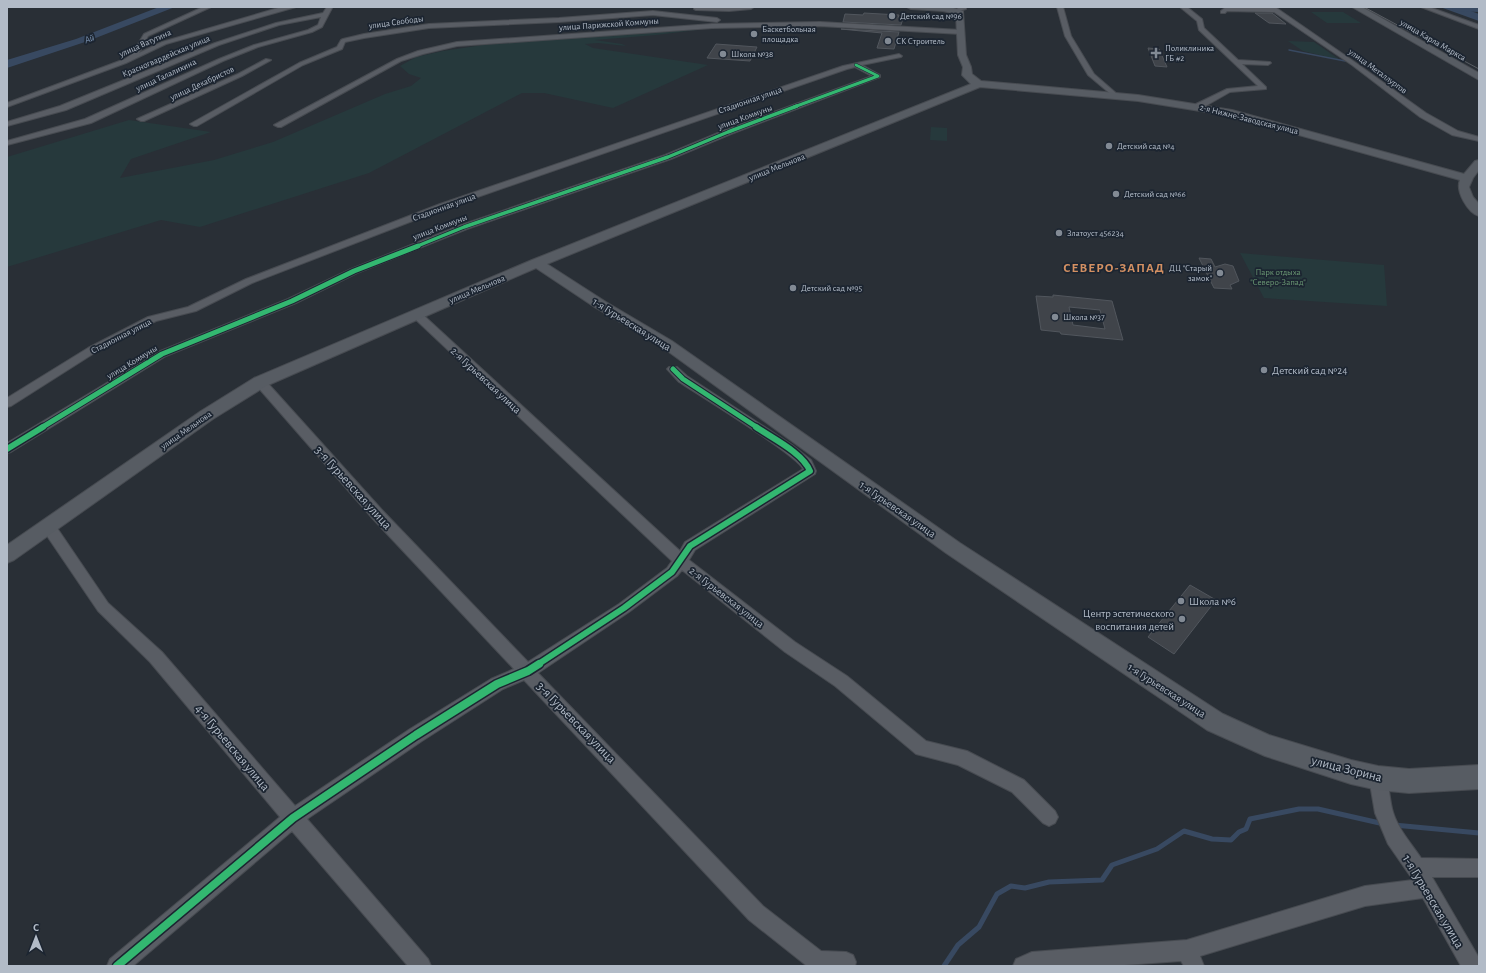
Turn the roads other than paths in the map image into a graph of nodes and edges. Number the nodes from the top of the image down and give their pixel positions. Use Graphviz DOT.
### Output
graph roads {
  1 [pos="208,7"];
  2 [pos="293,7"];
  3 [pos="330,7"];
  4 [pos="751,7"];
  5 [pos="911,7"];
  6 [pos="1060,7"];
  7 [pos="1183,7"];
  8 [pos="1260,7"];
  9 [pos="1356,7"];
  10 [pos="1424,7"];
  11 [pos="696,8"];
  12 [pos="960,9"];
  13 [pos="1274,9"];
  14 [pos="1223,12"];
  15 [pos="325,14"];
  16 [pos="790,25"];
  17 [pos="1478,27"];
  18 [pos="961,32"];
  19 [pos="899,56"];
  20 [pos="268,60"];
  21 [pos="124,62"];
  22 [pos="1235,62"];
  23 [pos="1268,63"];
  24 [pos="856,64"];
  25 [pos="240,75"];
  26 [pos="254,75"];
  27 [pos="266,76"];
  28 [pos="1479,77"];
  29 [pos="276,78"];
  30 [pos="980,84"];
  31 [pos="1116,95"];
  32 [pos="7,105"];
  33 [pos="1199,106"];
  34 [pos="141,119"];
  35 [pos="7,124"];
  36 [pos="194,124"];
  37 [pos="278,125"];
  38 [pos="1479,140"];
  39 [pos="7,143"];
  40 [pos="1479,164"];
  41 [pos="1465,178"];
  42 [pos="1474,201"];
  43 [pos="1479,212"];
  44 [pos="537,263"];
  45 [pos="417,315"];
  46 [pos="673,369"];
  47 [pos="260,382"];
  48 [pos="7,403"];
  49 [pos="7,449"];
  50 [pos="48,526"];
  51 [pos="7,555"];
  52 [pos="681,561"];
  53 [pos="528,671"];
  54 [pos="1265,745"];
  55 [pos="1479,777"];
  56 [pos="1378,778"];
  57 [pos="1049,817"];
  58 [pos="293,818"];
  59 [pos="1416,868"];
  60 [pos="1479,868"];
  61 [pos="1428,888"];
  62 [pos="1190,958"];
  63 [pos="846,962"];
  64 [pos="1028,964"];
  65 [pos="117,966"];
  66 [pos="421,966"];
  67 [pos="1472,966"];
  1 -- 21 [label="street"];
  2 -- 21 [label="street, улица Ватутина"];
  3 -- 15 [label="street"];
  4 -- 11 [label="street"];
  5 -- 12 [label="main road"];
  6 -- 31 [label="street"];
  7 -- 22 [label="street"];
  8 -- 13 [label="street"];
  9 -- 28 [label="main road, улица Карла Маркса"];
  10 -- 17 [label="street"];
  12 -- 18 [label="main road"];
  13 -- 14 [label="street"];
  13 -- 38 [label="street, улица Металлургов"];
  15 -- 35 [label="street, Красногвардейская улица"];
  15 -- 39 [label="street, улица Талалихина"];
  16 -- 18 [label="street, улица Парижской Коммуны"];
  16 -- 29 [label="street, улица Свободы"];
  16 -- 37 [label="street, улица Парижской Коммуны"];
  18 -- 30 [label="main road"];
  19 -- 24 [label="street, Стадионная улица"];
  20 -- 25 [label="street, улица Декабристов"];
  21 -- 32 [label="street, улица Ватутина"];
  22 -- 23 [label="street"];
  22 -- 33 [label="street"];
  24 -- 48 [label="street, Стадионная улица"];
  24 -- 49 [label="street, улица Коммуны"];
  25 -- 26 [label="street"];
  25 -- 34 [label="street, улица Декабристов"];
  27 -- 29 [label="street"];
  29 -- 36 [label="street, улица Свободы"];
  30 -- 31 [label="main road, 2-я Нижне-Заводская улица"];
  30 -- 44 [label="main road, улица Мельнова"];
  31 -- 33 [label="main road, 2-я Нижне-Заводская улица"];
  33 -- 41 [label="main road, 2-я Нижне-Заводская улица"];
  40 -- 41 [label="main road"];
  41 -- 42 [label="main road"];
  42 -- 43 [label="main road"];
  44 -- 45 [label="main road, улица Мельнова"];
  44 -- 54 [label="main road, 1-я Гурьевская улица"];
  45 -- 47 [label="main road, улица Мельнова"];
  45 -- 52 [label="street, 2-я Гурьевская улица"];
  46 -- 52 [label="street"];
  47 -- 50 [label="main road, улица Мельнова"];
  47 -- 53 [label="street, 3-я Гурьевская улица"];
  50 -- 51 [label="main road, улица Мельнова"];
  50 -- 58 [label="street, 4-я Гурьевская улица"];
  52 -- 53 [label="street"];
  52 -- 57 [label="street, 2-я Гурьевская улица"];
  53 -- 58 [label="street"];
  53 -- 63 [label="street, 3-я Гурьевская улица"];
  54 -- 56 [label="main road, улица Зорина"];
  55 -- 56 [label="main road, улица Зорина"];
  56 -- 59 [label="street, 1-я Гурьевская улица"];
  58 -- 65 [label="street"];
  58 -- 66 [label="street, 4-я Гурьевская улица"];
  59 -- 60 [label="street"];
  59 -- 61 [label="street, 1-я Гурьевская улица"];
  61 -- 62 [label="street"];
  61 -- 67 [label="street, 1-я Гурьевская улица"];
  62 -- 64 [label="street"];
}
